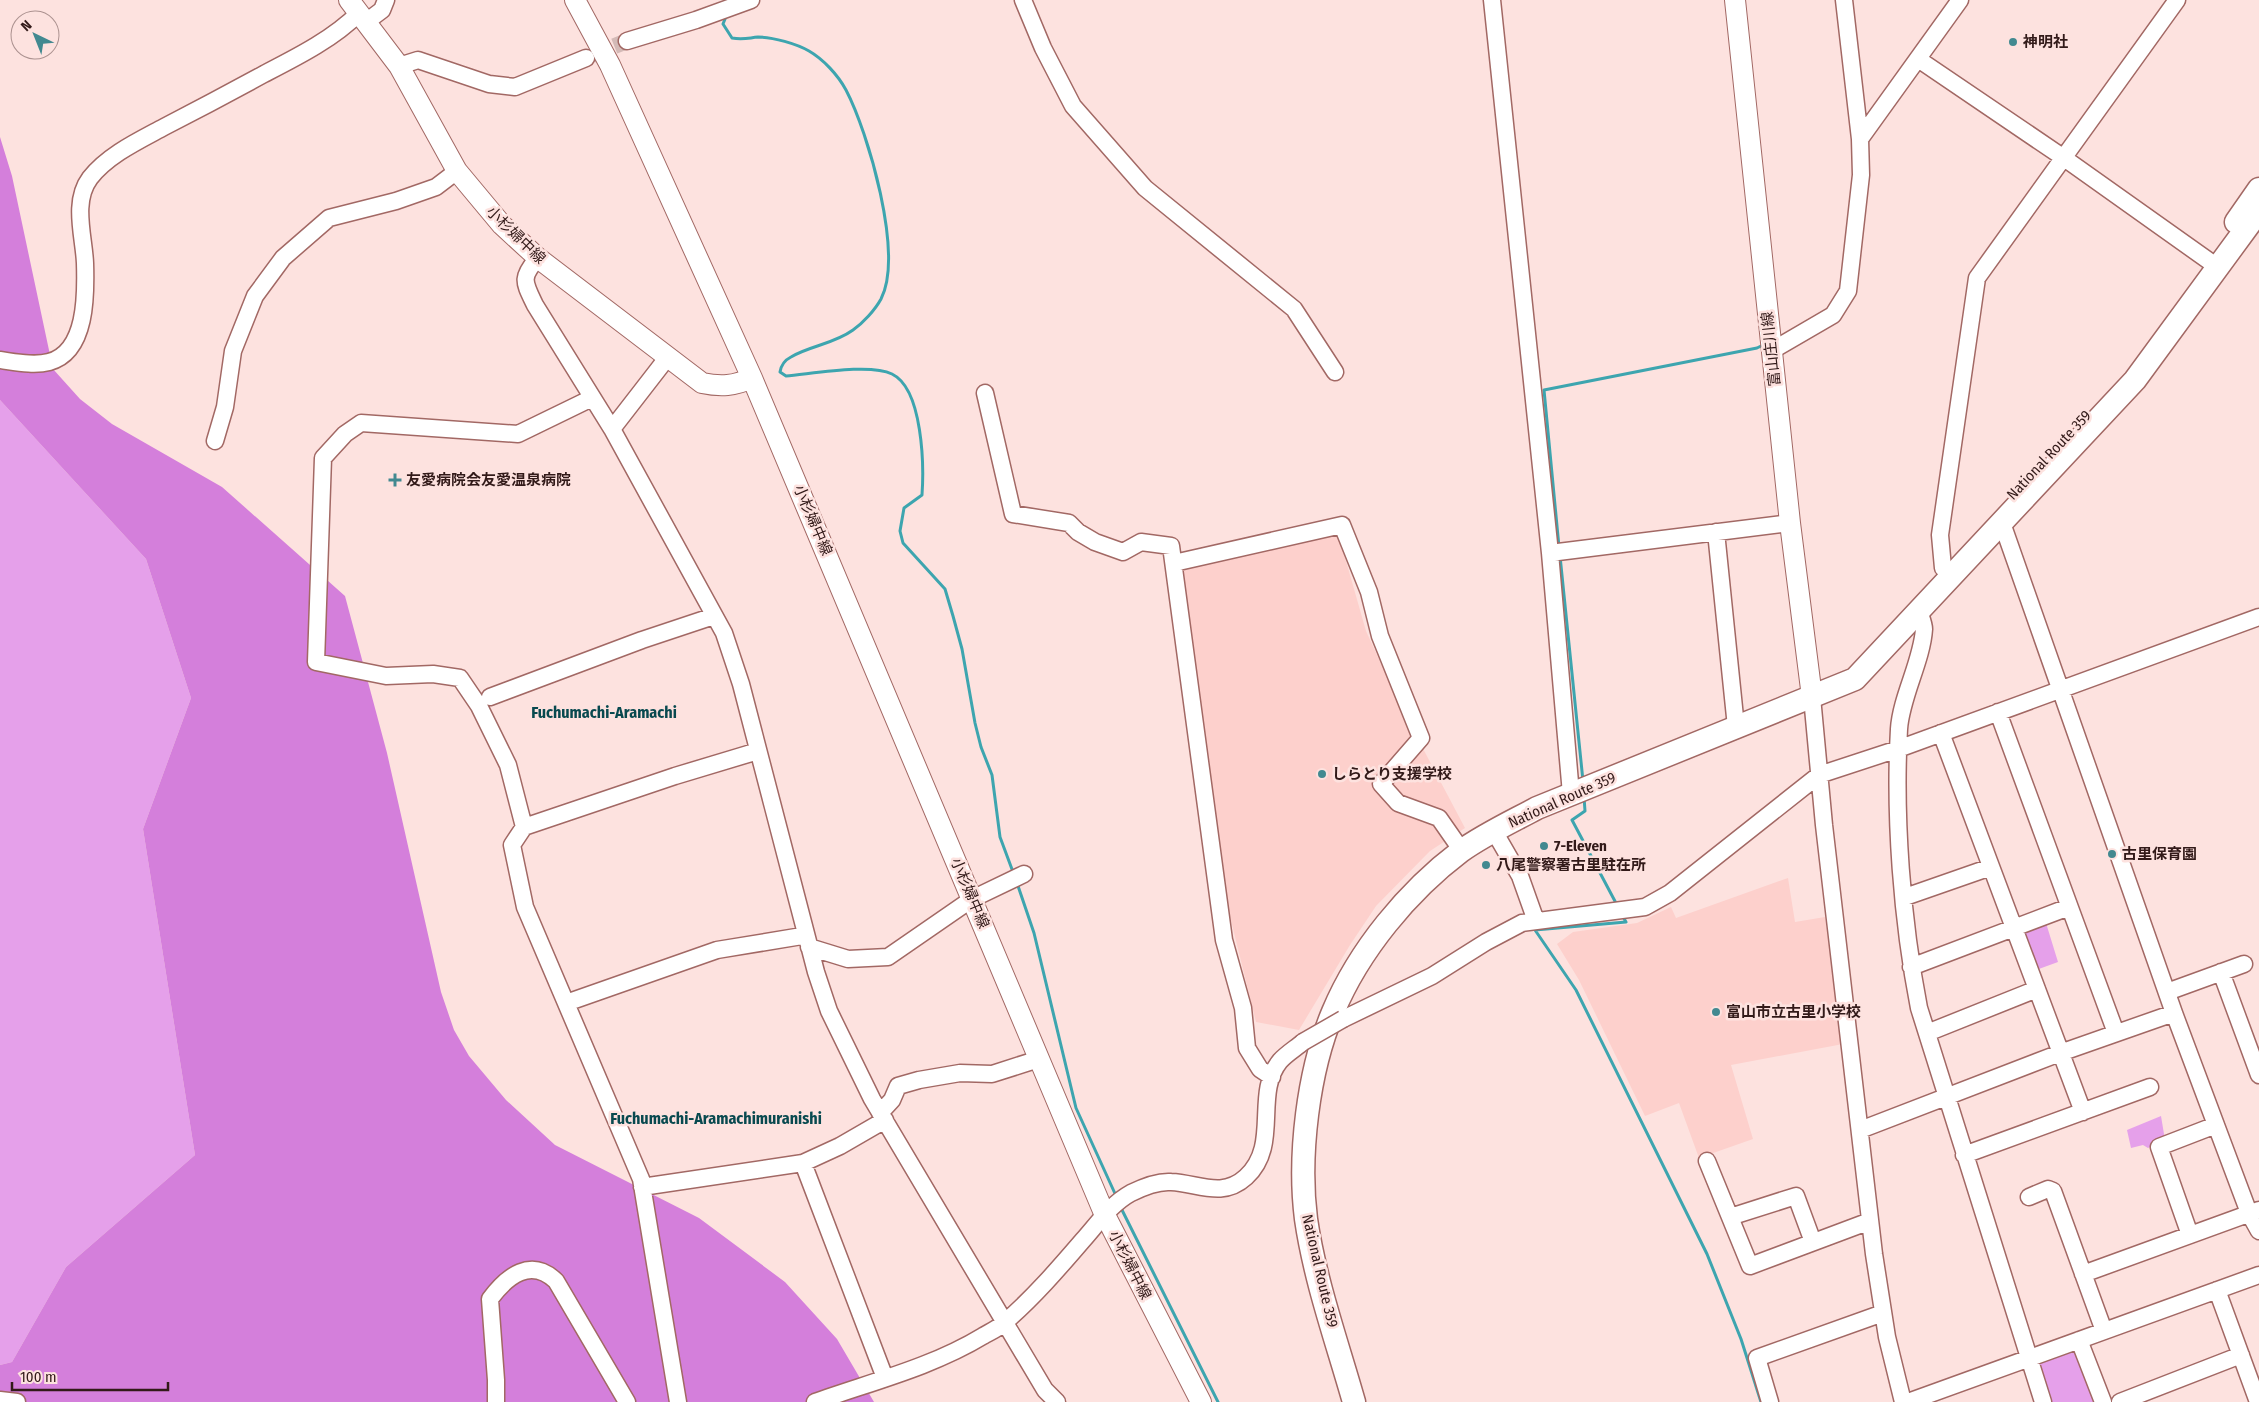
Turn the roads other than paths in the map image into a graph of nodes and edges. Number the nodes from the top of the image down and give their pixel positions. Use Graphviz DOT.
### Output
graph roads {
  1 [pos="386,0"];
  2 [pos="575,0"];
  3 [pos="1023,0"];
  4 [pos="1492,0"];
  5 [pos="1735,0"];
  6 [pos="1844,0"];
  7 [pos="1960,0"];
  8 [pos="2177,0"];
  9 [pos="748,1"];
  10 [pos="358,11"];
  11 [pos="627,40"];
  12 [pos="586,58"];
  13 [pos="1918,59"];
  14 [pos="399,66"];
  15 [pos="1860,139"];
  16 [pos="2064,158"];
  17 [pos="457,171"];
  18 [pos="2259,189"];
  19 [pos="2259,212"];
  20 [pos="538,258"];
  21 [pos="2209,261"];
  22 [pos="1771,351"];
  23 [pos="667,358"];
  24 [pos="0,360"];
  25 [pos="1335,372"];
  26 [pos="752,378"];
  27 [pos="984,393"];
  28 [pos="592,398"];
  29 [pos="612,429"];
  30 [pos="215,441"];
  31 [pos="2002,523"];
  32 [pos="1790,524"];
  33 [pos="1716,532"];
  34 [pos="1550,553"];
  35 [pos="1174,563"];
  36 [pos="1943,568"];
  37 [pos="1919,611"];
  38 [pos="714,616"];
  39 [pos="2259,617"];
  40 [pos="2060,690"];
  41 [pos="490,697"];
  42 [pos="1812,697"];
  43 [pos="1998,712"];
  44 [pos="1736,727"];
  45 [pos="1940,733"];
  46 [pos="1898,748"];
  47 [pos="758,751"];
  48 [pos="1818,775"];
  49 [pos="1572,794"];
  50 [pos="524,827"];
  51 [pos="1494,831"];
  52 [pos="1462,851"];
  53 [pos="1990,867"];
  54 [pos="1024,874"];
  55 [pos="1905,897"];
  56 [pos="972,899"];
  57 [pos="2069,907"];
  58 [pos="1536,921"];
  59 [pos="2013,928"];
  60 [pos="806,942"];
  61 [pos="2244,964"];
  62 [pos="1911,967"];
  63 [pos="2221,972"];
  64 [pos="2036,990"];
  65 [pos="2167,992"];
  66 [pos="566,1003"];
  67 [pos="2174,1013"];
  68 [pos="1927,1033"];
  69 [pos="2116,1033"];
  70 [pos="2060,1053"];
  71 [pos="1039,1059"];
  72 [pos="2259,1075"];
  73 [pos="1272,1077"];
  74 [pos="2150,1087"];
  75 [pos="1947,1095"];
  76 [pos="2083,1112"];
  77 [pos="883,1117"];
  78 [pos="2216,1125"];
  79 [pos="1860,1130"];
  80 [pos="1964,1155"];
  81 [pos="1707,1161"];
  82 [pos="803,1163"];
  83 [pos="642,1187"];
  84 [pos="2029,1197"];
  85 [pos="2254,1211"];
  86 [pos="1104,1214"];
  87 [pos="1730,1217"];
  88 [pos="1870,1221"];
  89 [pos="2259,1231"];
  90 [pos="2190,1235"];
  91 [pos="1813,1242"];
  92 [pos="2083,1274"];
  93 [pos="2259,1275"];
  94 [pos="2217,1290"];
  95 [pos="1883,1313"];
  96 [pos="1004,1323"];
  97 [pos="2104,1331"];
  98 [pos="2078,1340"];
  99 [pos="2241,1355"];
  100 [pos="2030,1358"];
  101 [pos="885,1378"];
  102 [pos="1046,1396"];
  103 [pos="0,1400"];
  104 [pos="17,1402"];
  105 [pos="496,1402"];
  106 [pos="627,1402"];
  107 [pos="678,1402"];
  108 [pos="815,1402"];
  109 [pos="1057,1402"];
  110 [pos="1201,1402"];
  111 [pos="1354,1402"];
  112 [pos="1770,1402"];
  113 [pos="1903,1402"];
  114 [pos="1908,1402"];
  115 [pos="2043,1402"];
  116 [pos="2103,1402"];
  117 [pos="2120,1402"];
  118 [pos="2258,1402"];
  1 -- 10 [label="street"];
  2 -- 26 [label="main road, 小杉婦中線"];
  3 -- 25 [label="street"];
  4 -- 34 [label="street"];
  5 -- 22 [label="main road, 富山庄川線"];
  6 -- 15 [label="street"];
  7 -- 13 [label="street"];
  8 -- 16 [label="street"];
  9 -- 11 [label="street"];
  10 -- 14 [label="main road, 小杉婦中線"];
  10 -- 24 [label="street"];
  12 -- 14 [label="street"];
  13 -- 15 [label="street"];
  13 -- 16 [label="street"];
  14 -- 17 [label="main road, 小杉婦中線"];
  15 -- 22 [label="street"];
  16 -- 21 [label="street"];
  16 -- 36 [label="street"];
  17 -- 20 [label="main road, 小杉婦中線"];
  17 -- 30 [label="street"];
  18 -- 21 [label="highway, National Route 359"];
  19 -- 31 [label="highway, National Route 359"];
  20 -- 23 [label="main road, 小杉婦中線"];
  20 -- 28 [label="street"];
  21 -- 36 [label="highway, National Route 359"];
  22 -- 32 [label="main road, 富山庄川線"];
  23 -- 26 [label="main road, 小杉婦中線"];
  23 -- 29 [label="street"];
  26 -- 56 [label="main road, 小杉婦中線"];
  27 -- 35 [label="street"];
  28 -- 29 [label="street"];
  28 -- 50 [label="street"];
  29 -- 38 [label="street"];
  31 -- 37 [label="highway, National Route 359"];
  31 -- 40 [label="street"];
  32 -- 33 [label="street"];
  32 -- 42 [label="main road, 富山庄川線"];
  33 -- 34 [label="street"];
  33 -- 44 [label="street"];
  34 -- 49 [label="street"];
  35 -- 52 [label="street"];
  35 -- 73 [label="street"];
  36 -- 42 [label="highway, National Route 359"];
  37 -- 42 [label="highway, National Route 359"];
  37 -- 46 [label="street"];
  38 -- 41 [label="street"];
  38 -- 47 [label="street"];
  39 -- 40 [label="street"];
  40 -- 43 [label="street"];
  40 -- 65 [label="street"];
  42 -- 44 [label="highway, National Route 359"];
  42 -- 48 [label="street"];
  43 -- 45 [label="street"];
  43 -- 57 [label="street"];
  44 -- 49 [label="highway, National Route 359"];
  45 -- 46 [label="street"];
  45 -- 53 [label="street"];
  46 -- 48 [label="street"];
  46 -- 55 [label="street"];
  47 -- 50 [label="street"];
  47 -- 60 [label="street"];
  48 -- 58 [label="street"];
  48 -- 79 [label="street"];
  49 -- 51 [label="highway, National Route 359"];
  50 -- 66 [label="street"];
  51 -- 52 [label="highway, National Route 359"];
  51 -- 58 [label="street"];
  52 -- 111 [label="highway, National Route 359"];
  53 -- 55 [label="street"];
  53 -- 59 [label="street"];
  54 -- 56 [label="street"];
  55 -- 62 [label="street"];
  56 -- 60 [label="street"];
  56 -- 71 [label="main road, 小杉婦中線"];
  57 -- 59 [label="street"];
  57 -- 69 [label="street"];
  58 -- 73 [label="street, bridge"];
  59 -- 62 [label="street"];
  59 -- 64 [label="street"];
  60 -- 66 [label="street"];
  60 -- 77 [label="street"];
  61 -- 63 [label="street"];
  62 -- 68 [label="street"];
  63 -- 65 [label="street"];
  63 -- 72 [label="street"];
  64 -- 68 [label="street"];
  64 -- 70 [label="street"];
  65 -- 67 [label="street"];
  66 -- 83 [label="street"];
  67 -- 69 [label="street"];
  67 -- 78 [label="street"];
  68 -- 75 [label="street"];
  69 -- 70 [label="street"];
  70 -- 75 [label="street"];
  70 -- 76 [label="street"];
  71 -- 77 [label="street"];
  71 -- 86 [label="main road, 小杉婦中線"];
  73 -- 86 [label="street"];
  74 -- 76 [label="street"];
  75 -- 79 [label="street"];
  75 -- 80 [label="street"];
  76 -- 80 [label="street"];
  77 -- 82 [label="street"];
  77 -- 96 [label="street"];
  78 -- 85 [label="street"];
  78 -- 90 [label="street"];
  79 -- 88 [label="street"];
  80 -- 100 [label="street"];
  81 -- 87 [label="street"];
  82 -- 83 [label="street"];
  82 -- 101 [label="street"];
  83 -- 107 [label="street"];
  84 -- 92 [label="street"];
  85 -- 89 [label="street"];
  85 -- 90 [label="street"];
  86 -- 96 [label="street"];
  86 -- 110 [label="main road, 小杉婦中線"];
  87 -- 91 [label="street"];
  87 -- 91 [label="street"];
  88 -- 91 [label="street"];
  88 -- 95 [label="street"];
  90 -- 92 [label="street"];
  92 -- 97 [label="street"];
  93 -- 94 [label="street"];
  94 -- 97 [label="street"];
  94 -- 99 [label="street"];
  95 -- 112 [label="street"];
  95 -- 113 [label="street"];
  96 -- 101 [label="street"];
  96 -- 102 [label="street"];
  97 -- 98 [label="street"];
  98 -- 100 [label="street"];
  98 -- 116 [label="street"];
  99 -- 117 [label="street"];
  99 -- 118 [label="street"];
  100 -- 114 [label="street"];
  100 -- 115 [label="street"];
  101 -- 108 [label="street"];
  102 -- 109 [label="street"];
  103 -- 104 [label="street"];
  105 -- 106 [label="street"];
}
